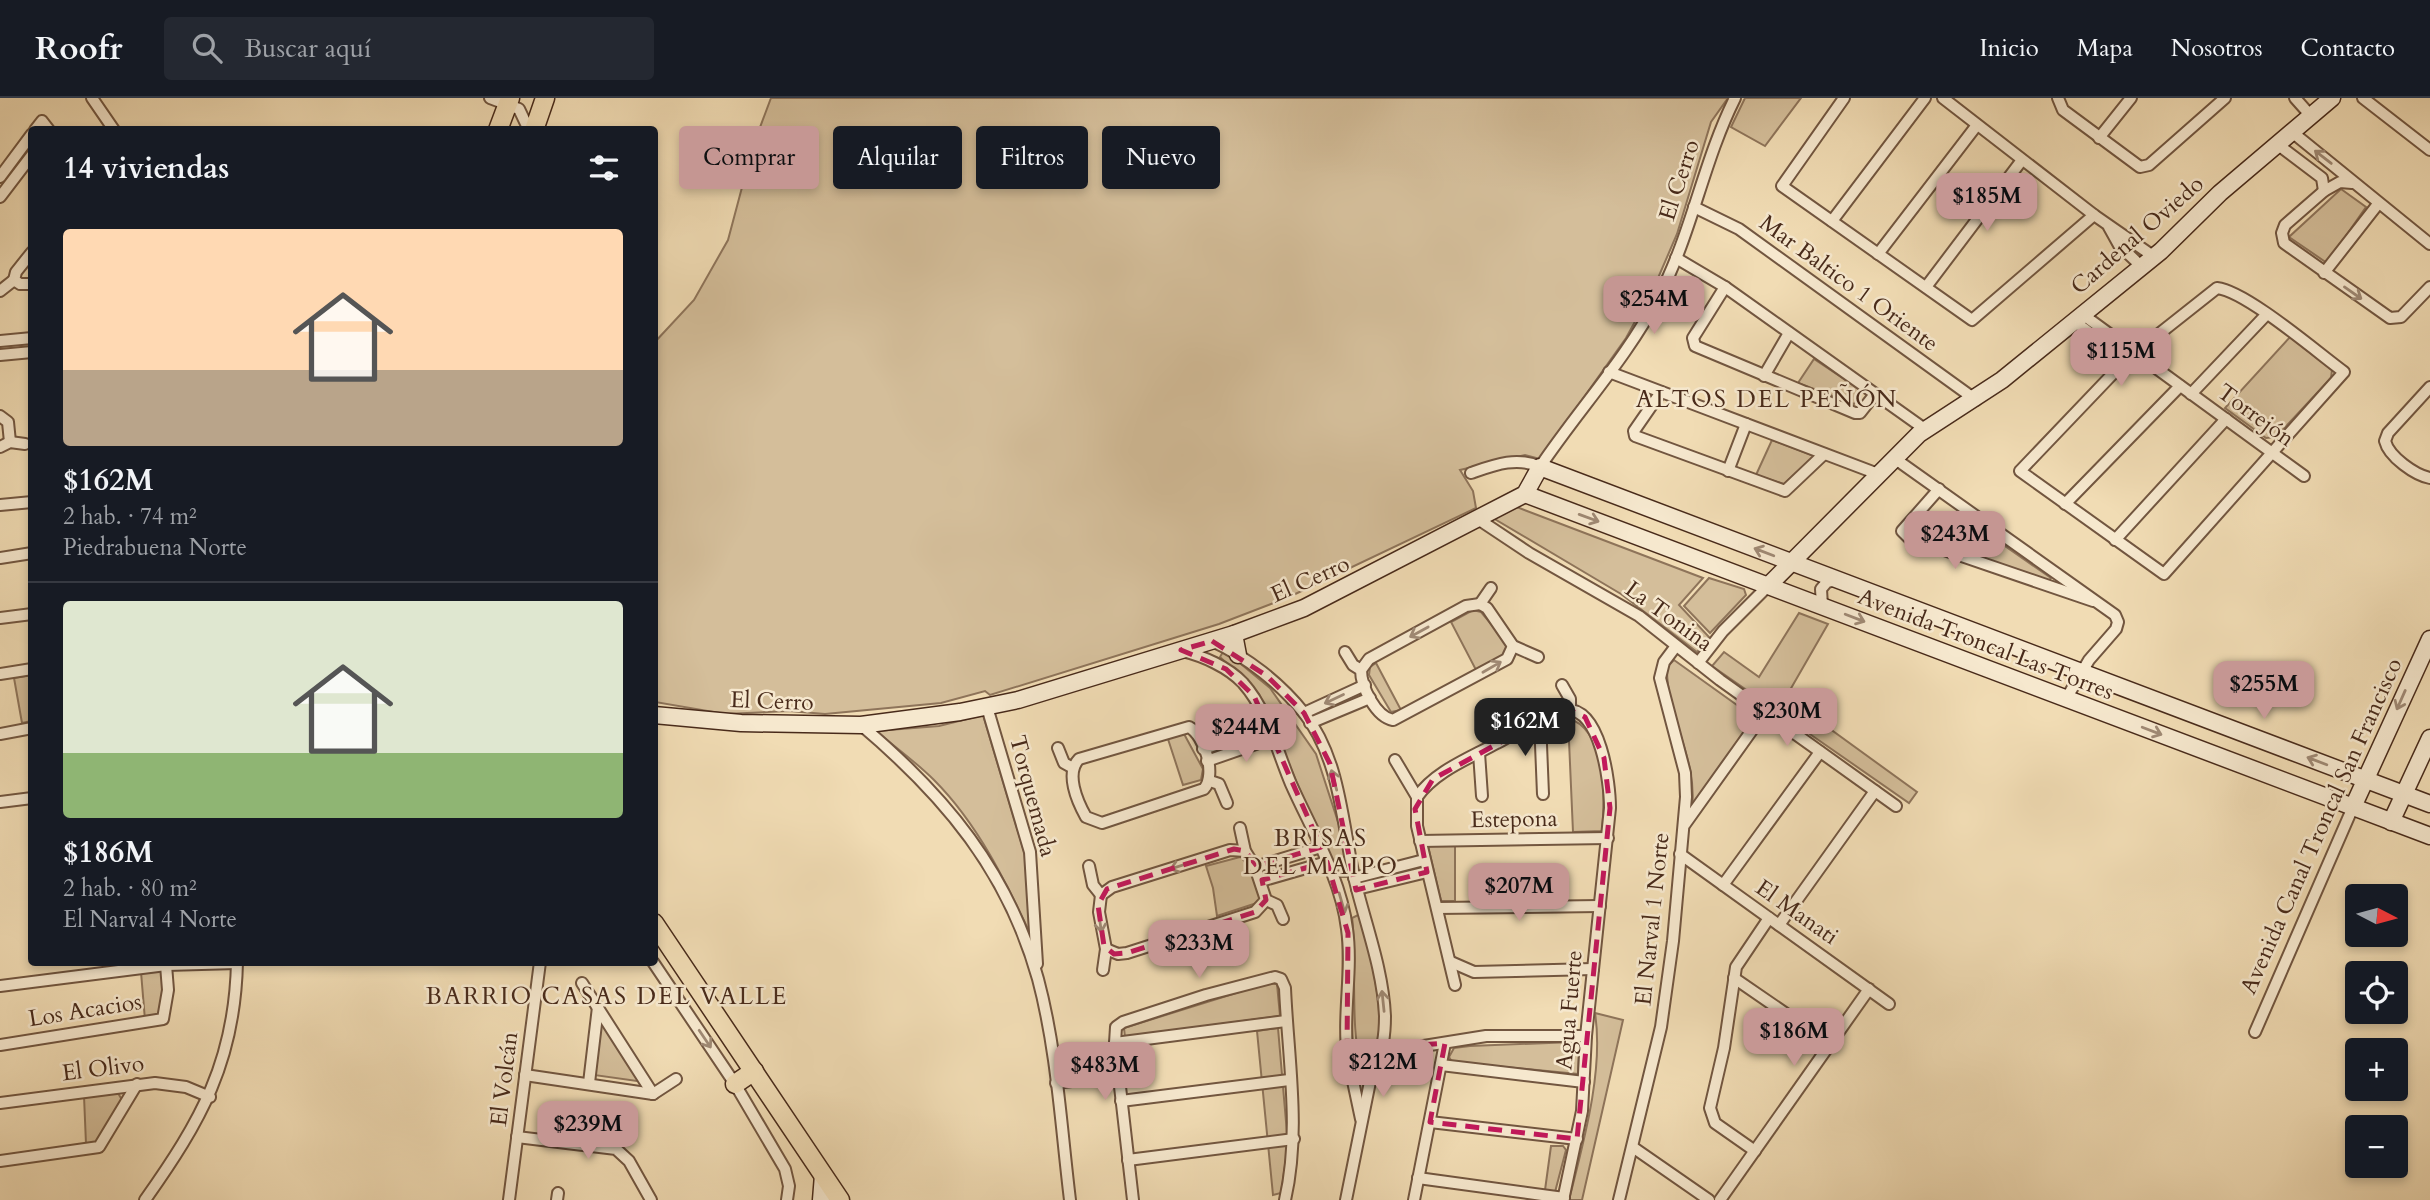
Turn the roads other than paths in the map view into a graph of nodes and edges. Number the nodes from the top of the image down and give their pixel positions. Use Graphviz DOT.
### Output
graph roads {
  1 [pos="92,98"];
  2 [pos="483,98"];
  3 [pos="490,98"];
  4 [pos="545,98"];
  5 [pos="1735,98"];
  6 [pos="1844,98"];
  7 [pos="1925,98"];
  8 [pos="1943,98"];
  9 [pos="2131,98"];
  10 [pos="2295,98"];
  11 [pos="2363,98"];
  12 [pos="509,100"];
  13 [pos="2058,100"];
  14 [pos="2216,100"];
  15 [pos="2319,104"];
  16 [pos="1977,125"];
  17 [pos="111,126"];
  18 [pos="497,126"];
  19 [pos="499,126"];
  20 [pos="529,126"];
  21 [pos="533,126"];
  22 [pos="2292,132"];
  23 [pos="2099,138"];
  24 [pos="28,140"];
  25 [pos="2277,144"];
  26 [pos="2430,150"];
  27 [pos="16,156"];
  28 [pos="28,159"];
  29 [pos="2022,160"];
  30 [pos="0,177"];
  31 [pos="2353,183"];
  32 [pos="2324,191"];
  33 [pos="0,197"];
  34 [pos="2378,204"];
  35 [pos="1694,207"];
  36 [pos="2094,215"];
  37 [pos="1832,221"];
  38 [pos="2430,244"];
  39 [pos="1878,254"];
  40 [pos="28,257"];
  41 [pos="1676,258"];
  42 [pos="2147,261"];
  43 [pos="2324,273"];
  44 [pos="14,280"];
  45 [pos="28,284"];
  46 [pos="1725,287"];
  47 [pos="2430,287"];
  48 [pos="1926,288"];
  49 [pos="0,291"];
  50 [pos="2266,315"];
  51 [pos="2078,317"];
  52 [pos="1790,333"];
  53 [pos="28,338"];
  54 [pos="0,341"];
  55 [pos="28,352"];
  56 [pos="0,355"];
  57 [pos="2131,356"];
  58 [pos="1609,372"];
  59 [pos="1764,376"];
  60 [pos="2180,386"];
  61 [pos="2430,387"];
  62 [pos="1661,392"];
  63 [pos="1875,394"];
  64 [pos="2191,394"];
  65 [pos="1976,400"];
  66 [pos="0,416"];
  67 [pos="2226,419"];
  68 [pos="1746,424"];
  69 [pos="1926,429"];
  70 [pos="5,444"];
  71 [pos="25,444"];
  72 [pos="2272,453"];
  73 [pos="1824,454"];
  74 [pos="1894,458"];
  75 [pos="1540,467"];
  76 [pos="1728,471"];
  77 [pos="1471,473"];
  78 [pos="1878,474"];
  79 [pos="2304,476"];
  80 [pos="2430,478"];
  81 [pos="1939,489"];
  82 [pos="1525,494"];
  83 [pos="28,502"];
  84 [pos="2065,504"];
  85 [pos="0,505"];
  86 [pos="1478,519"];
  87 [pos="2115,540"];
  88 [pos="28,554"];
  89 [pos="0,558"];
  90 [pos="1793,563"];
  91 [pos="1839,580"];
  92 [pos="1769,585"];
  93 [pos="1491,588"];
  94 [pos="2098,602"];
  95 [pos="1480,604"];
  96 [pos="1822,606"];
  97 [pos="28,614"];
  98 [pos="0,618"];
  99 [pos="1234,635"];
  100 [pos="2430,639"];
  101 [pos="1212,641"];
  102 [pos="1513,646"];
  103 [pos="1676,646"];
  104 [pos="1181,650"];
  105 [pos="1345,652"];
  106 [pos="1238,654"];
  107 [pos="1538,657"];
  108 [pos="1698,663"];
  109 [pos="28,670"];
  110 [pos="1361,670"];
  111 [pos="2080,672"];
  112 [pos="0,674"];
  113 [pos="1365,685"];
  114 [pos="1562,685"];
  115 [pos="1370,698"];
  116 [pos="2066,699"];
  117 [pos="987,707"];
  118 [pos="1570,710"];
  119 [pos="1765,712"];
  120 [pos="658,715"];
  121 [pos="1307,718"];
  122 [pos="1540,720"];
  123 [pos="861,725"];
  124 [pos="28,729"];
  125 [pos="0,733"];
  126 [pos="1271,733"];
  127 [pos="2430,738"];
  128 [pos="1058,748"];
  129 [pos="1203,750"];
  130 [pos="1820,752"];
  131 [pos="1479,753"];
  132 [pos="1207,761"];
  133 [pos="1395,761"];
  134 [pos="1072,769"];
  135 [pos="2365,779"];
  136 [pos="1210,781"];
  137 [pos="1875,791"];
  138 [pos="1543,794"];
  139 [pos="2403,794"];
  140 [pos="1482,796"];
  141 [pos="1418,797"];
  142 [pos="28,798"];
  143 [pos="0,802"];
  144 [pos="1227,803"];
  145 [pos="2430,804"];
  146 [pos="1896,806"];
  147 [pos="2353,807"];
  148 [pos="2391,822"];
  149 [pos="1683,826"];
  150 [pos="1240,828"];
  151 [pos="2430,836"];
  152 [pos="1608,838"];
  153 [pos="1420,841"];
  154 [pos="1321,847"];
  155 [pos="1245,851"];
  156 [pos="1680,854"];
  157 [pos="1424,860"];
  158 [pos="1327,862"];
  159 [pos="1090,866"];
  160 [pos="1255,867"];
  161 [pos="1427,872"];
  162 [pos="1261,881"];
  163 [pos="1356,884"];
  164 [pos="1723,885"];
  165 [pos="1101,895"];
  166 [pos="1266,900"];
  167 [pos="1600,906"];
  168 [pos="1437,908"];
  169 [pos="1769,918"];
  170 [pos="1283,919"];
  171 [pos="1779,925"];
  172 [pos="658,929"];
  173 [pos="1107,949"];
  174 [pos="1451,962"];
  175 [pos="158,966"];
  176 [pos="166,966"];
  177 [pos="237,966"];
  178 [pos="539,966"];
  179 [pos="656,966"];
  180 [pos="1593,969"];
  181 [pos="1103,970"];
  182 [pos="1734,978"];
  183 [pos="1038,981"];
  184 [pos="582,983"];
  185 [pos="1455,985"];
  186 [pos="0,986"];
  187 [pos="1869,989"];
  188 [pos="1889,1004"];
  189 [pos="598,1007"];
  190 [pos="1286,1021"];
  191 [pos="2255,1032"];
  192 [pos="1586,1036"];
  193 [pos="1115,1042"];
  194 [pos="1445,1043"];
  195 [pos="1830,1044"];
  196 [pos="0,1045"];
  197 [pos="1382,1048"];
  198 [pos="1350,1064"];
  199 [pos="1441,1065"];
  200 [pos="1373,1067"];
  201 [pos="754,1071"];
  202 [pos="525,1075"];
  203 [pos="1118,1075"];
  204 [pos="676,1079"];
  205 [pos="1289,1080"];
  206 [pos="1584,1082"];
  207 [pos="589,1083"];
  208 [pos="1056,1083"];
  209 [pos="136,1084"];
  210 [pos="735,1084"];
  211 [pos="653,1094"];
  212 [pos="210,1097"];
  213 [pos="1121,1101"];
  214 [pos="0,1103"];
  215 [pos="1430,1122"];
  216 [pos="1362,1126"];
  217 [pos="517,1137"];
  218 [pos="1294,1139"];
  219 [pos="1577,1139"];
  220 [pos="1633,1148"];
  221 [pos="1755,1151"];
  222 [pos="1128,1160"];
  223 [pos="0,1161"];
  224 [pos="823,1175"];
  225 [pos="1418,1178"];
  226 [pos="647,1199"];
  227 [pos="819,1199"];
  228 [pos="1563,1199"];
  229 [pos="145,1200"];
  230 [pos="509,1200"];
  231 [pos="787,1200"];
  232 [pos="840,1200"];
  233 [pos="1070,1200"];
  234 [pos="1133,1200"];
  235 [pos="1285,1200"];
  236 [pos="1346,1200"];
  237 [pos="1414,1200"];
  238 [pos="1619,1200"];
  239 [pos="1709,1200"];
  240 [pos="1720,1200"];
  1 -- 17 [label="street"];
  2 -- 18 [label="street"];
  3 -- 12 [label="street"];
  4 -- 21 [label="main road"];
  5 -- 35 [label="street, El Cerro"];
  6 -- 37 [label="street"];
  7 -- 37 [label="street"];
  8 -- 16 [label="street"];
  9 -- 23 [label="street"];
  10 -- 15 [label="street"];
  11 -- 26 [label="street"];
  12 -- 19 [label="main road"];
  12 -- 20 [label="street"];
  13 -- 23 [label="street"];
  14 -- 23 [label="street"];
  15 -- 22 [label="street, Cardenal Oviedo"];
  16 -- 29 [label="street"];
  16 -- 39 [label="street"];
  22 -- 25 [label="street, Cardenal Oviedo"];
  31 -- 22 [label="street, one-way"];
  24 -- 27 [label="street"];
  25 -- 32 [label="street"];
  25 -- 42 [label="street, Cardenal Oviedo"];
  27 -- 28 [label="street"];
  27 -- 30 [label="street"];
  28 -- 33 [label="street"];
  29 -- 36 [label="street"];
  29 -- 48 [label="street"];
  31 -- 32 [label="street"];
  31 -- 34 [label="street"];
  32 -- 43 [label="street"];
  34 -- 38 [label="street"];
  34 -- 43 [label="street"];
  35 -- 41 [label="street, El Cerro"];
  35 -- 65 [label="street, Mar Baltico 1 Oriente"];
  36 -- 42 [label="street"];
  36 -- 48 [label="street"];
  37 -- 39 [label="street"];
  39 -- 48 [label="street"];
  40 -- 44 [label="street"];
  41 -- 46 [label="street"];
  41 -- 58 [label="street, El Cerro"];
  42 -- 51 [label="street, Cardenal Oviedo"];
  43 -- 47 [label="street, one-way"];
  44 -- 45 [label="street"];
  44 -- 49 [label="street"];
  46 -- 52 [label="street"];
  46 -- 59 [label="street"];
  50 -- 57 [label="street"];
  50 -- 64 [label="street"];
  50 -- 72 [label="street"];
  51 -- 57 [label="street, Torrejón"];
  51 -- 65 [label="street, Cardenal Oviedo"];
  52 -- 59 [label="street"];
  52 -- 63 [label="street"];
  53 -- 54 [label="street"];
  55 -- 56 [label="street"];
  57 -- 60 [label="street, Torrejón"];
  57 -- 84 [label="street"];
  58 -- 62 [label="street"];
  58 -- 75 [label="street, El Cerro"];
  59 -- 63 [label="street"];
  60 -- 64 [label="street, Torrejón"];
  60 -- 84 [label="street"];
  61 -- 80 [label="street"];
  62 -- 68 [label="street"];
  62 -- 76 [label="street"];
  63 -- 69 [label="street"];
  64 -- 67 [label="street, Torrejón"];
  65 -- 69 [label="street, Cardenal Oviedo"];
  66 -- 70 [label="street"];
  67 -- 72 [label="street, Torrejón"];
  67 -- 87 [label="street"];
  68 -- 73 [label="street"];
  68 -- 76 [label="street"];
  69 -- 74 [label="street, Cardenal Oviedo"];
  70 -- 71 [label="street"];
  72 -- 79 [label="street, Torrejón"];
  72 -- 87 [label="street"];
  73 -- 76 [label="street"];
  73 -- 78 [label="street"];
  74 -- 78 [label="street, Cardenal Oviedo"];
  74 -- 81 [label="street"];
  75 -- 77 [label="street"];
  75 -- 82 [label="street, El Cerro"];
  90 -- 75 [label="street, Avenida Troncal Las Torres, one-way"];
  78 -- 90 [label="street, Cardenal Oviedo"];
  81 -- 94 [label="street"];
  81 -- 94 [label="street"];
  82 -- 86 [label="street, El Cerro"];
  82 -- 92 [label="street, Avenida Troncal Las Torres, one-way"];
  83 -- 85 [label="street"];
  84 -- 87 [label="street"];
  86 -- 99 [label="street, El Cerro"];
  86 -- 103 [label="street, La Tonina"];
  88 -- 89 [label="street"];
  90 -- 91 [label="street, Avenida Troncal Las Torres"];
  90 -- 92 [label="street, Cardenal Oviedo"];
  91 -- 96 [label="street"];
  91 -- 111 [label="street, Avenida Troncal Las Torres"];
  92 -- 96 [label="street, Avenida Troncal Las Torres"];
  92 -- 108 [label="street, Cardenal Oviedo"];
  93 -- 95 [label="street"];
  94 -- 111 [label="street"];
  95 -- 102 [label="street"];
  95 -- 110 [label="street, one-way"];
  96 -- 116 [label="street, Avenida Troncal Las Torres, one-way"];
  97 -- 98 [label="street"];
  99 -- 101 [label="street, El Cerro"];
  99 -- 106 [label="street"];
  100 -- 135 [label="street, Avenida Canal Troncal San Francisco, one-way"];
  101 -- 104 [label="street, El Cerro"];
  101 -- 106 [label="street"];
  102 -- 107 [label="street"];
  115 -- 102 [label="street, one-way"];
  103 -- 108 [label="street, La Tonina"];
  103 -- 149 [label="street, El Narval 1 Norte"];
  104 -- 117 [label="street, El Cerro"];
  104 -- 126 [label="street"];
  105 -- 110 [label="street"];
  106 -- 121 [label="street"];
  108 -- 119 [label="street, La Tonina"];
  109 -- 112 [label="street"];
  110 -- 113 [label="street"];
  111 -- 116 [label="street"];
  135 -- 111 [label="street, Avenida Troncal Las Torres, one-way"];
  113 -- 115 [label="street"];
  113 -- 121 [label="street, one-way"];
  114 -- 118 [label="street"];
  115 -- 121 [label="street"];
  116 -- 147 [label="street, Avenida Troncal Las Torres, one-way"];
  117 -- 123 [label="street, El Cerro"];
  117 -- 183 [label="street, Torquemada"];
  118 -- 122 [label="street"];
  118 -- 152 [label="street, Agua Fuerte"];
  119 -- 130 [label="street, La Tonina"];
  119 -- 149 [label="street"];
  120 -- 123 [label="street, El Cerro"];
  163 -- 121 [label="street, one-way"];
  122 -- 131 [label="street"];
  122 -- 138 [label="street"];
  123 -- 183 [label="street"];
  124 -- 125 [label="street"];
  126 -- 129 [label="street"];
  126 -- 132 [label="street"];
  126 -- 154 [label="street"];
  127 -- 139 [label="street"];
  128 -- 134 [label="street"];
  129 -- 132 [label="street"];
  129 -- 134 [label="street"];
  130 -- 137 [label="street, La Tonina"];
  130 -- 164 [label="street"];
  131 -- 140 [label="street"];
  131 -- 141 [label="street"];
  132 -- 136 [label="street"];
  133 -- 141 [label="street"];
  134 -- 136 [label="street"];
  135 -- 139 [label="street, Avenida Troncal Las Torres"];
  135 -- 147 [label="street, Avenida Canal Troncal San Francisco"];
  136 -- 144 [label="street"];
  137 -- 146 [label="street, La Tonina"];
  137 -- 171 [label="street"];
  139 -- 145 [label="street, Avenida Troncal Las Torres"];
  139 -- 148 [label="street"];
  141 -- 153 [label="street"];
  142 -- 143 [label="street"];
  147 -- 148 [label="street, Avenida Troncal Las Torres"];
  147 -- 191 [label="street, Avenida Canal Troncal San Francisco"];
  148 -- 151 [label="street, Avenida Troncal Las Torres"];
  149 -- 156 [label="street, El Narval 1 Norte"];
  150 -- 155 [label="street"];
  152 -- 153 [label="street, Estepona"];
  152 -- 167 [label="street, Agua Fuerte"];
  153 -- 157 [label="street"];
  154 -- 158 [label="street"];
  154 -- 160 [label="street"];
  155 -- 160 [label="street"];
  155 -- 165 [label="street, one-way"];
  156 -- 164 [label="street, El Manati"];
  156 -- 220 [label="street, El Narval 1 Norte"];
  157 -- 161 [label="street"];
  157 -- 163 [label="street"];
  158 -- 162 [label="street"];
  158 -- 198 [label="street, one-way"];
  159 -- 165 [label="street"];
  160 -- 162 [label="street"];
  161 -- 163 [label="street"];
  161 -- 168 [label="street"];
  162 -- 166 [label="street"];
  197 -- 163 [label="street, one-way"];
  164 -- 169 [label="street, El Manati"];
  165 -- 173 [label="street, one-way"];
  166 -- 170 [label="street"];
  166 -- 173 [label="street"];
  167 -- 168 [label="street"];
  167 -- 180 [label="street, Agua Fuerte"];
  168 -- 174 [label="street"];
  169 -- 171 [label="street, El Manati"];
  169 -- 182 [label="street"];
  171 -- 187 [label="street, El Manati"];
  172 -- 201 [label="main road"];
  173 -- 181 [label="street"];
  174 -- 180 [label="street"];
  174 -- 185 [label="street"];
  175 -- 186 [label="street, Los Acacios"];
  176 -- 196 [label="street, Los Acacios"];
  177 -- 212 [label="street"];
  178 -- 202 [label="street, El Volcán"];
  179 -- 210 [label="street, one-way"];
  180 -- 192 [label="street, Agua Fuerte"];
  182 -- 195 [label="street"];
  182 -- 221 [label="street"];
  183 -- 208 [label="street"];
  184 -- 189 [label="street"];
  187 -- 188 [label="street, El Manati"];
  187 -- 195 [label="street"];
  189 -- 207 [label="street"];
  189 -- 211 [label="street"];
  190 -- 193 [label="street"];
  190 -- 193 [label="street"];
  190 -- 205 [label="street"];
  192 -- 194 [label="street"];
  192 -- 206 [label="street, Agua Fuerte"];
  193 -- 203 [label="street"];
  194 -- 197 [label="street"];
  194 -- 199 [label="street"];
  195 -- 221 [label="street"];
  197 -- 200 [label="street"];
  198 -- 200 [label="street"];
  198 -- 216 [label="street"];
  199 -- 206 [label="street"];
  199 -- 215 [label="street"];
  200 -- 216 [label="street"];
  201 -- 210 [label="main road"];
  201 -- 224 [label="main road"];
  202 -- 207 [label="street"];
  202 -- 217 [label="street, El Volcán"];
  203 -- 208 [label="street"];
  203 -- 213 [label="street"];
  204 -- 211 [label="street"];
  205 -- 213 [label="street"];
  205 -- 218 [label="street"];
  206 -- 219 [label="street, Agua Fuerte"];
  207 -- 211 [label="street"];
  208 -- 233 [label="street"];
  209 -- 212 [label="street, El Olivo"];
  209 -- 214 [label="street, El Olivo"];
  209 -- 223 [label="street"];
  210 -- 231 [label="street"];
  212 -- 229 [label="street"];
  213 -- 222 [label="street"];
  215 -- 219 [label="street"];
  215 -- 225 [label="street"];
  216 -- 236 [label="street"];
  217 -- 226 [label="street"];
  217 -- 230 [label="street, El Volcán"];
  218 -- 222 [label="street"];
  218 -- 235 [label="street"];
  219 -- 228 [label="street, Agua Fuerte"];
  220 -- 238 [label="street, El Narval 1 Norte"];
  220 -- 239 [label="street"];
  221 -- 240 [label="street"];
  222 -- 234 [label="street"];
  224 -- 227 [label="street"];
  224 -- 232 [label="main road"];
  225 -- 228 [label="street"];
  225 -- 237 [label="street"];
}
